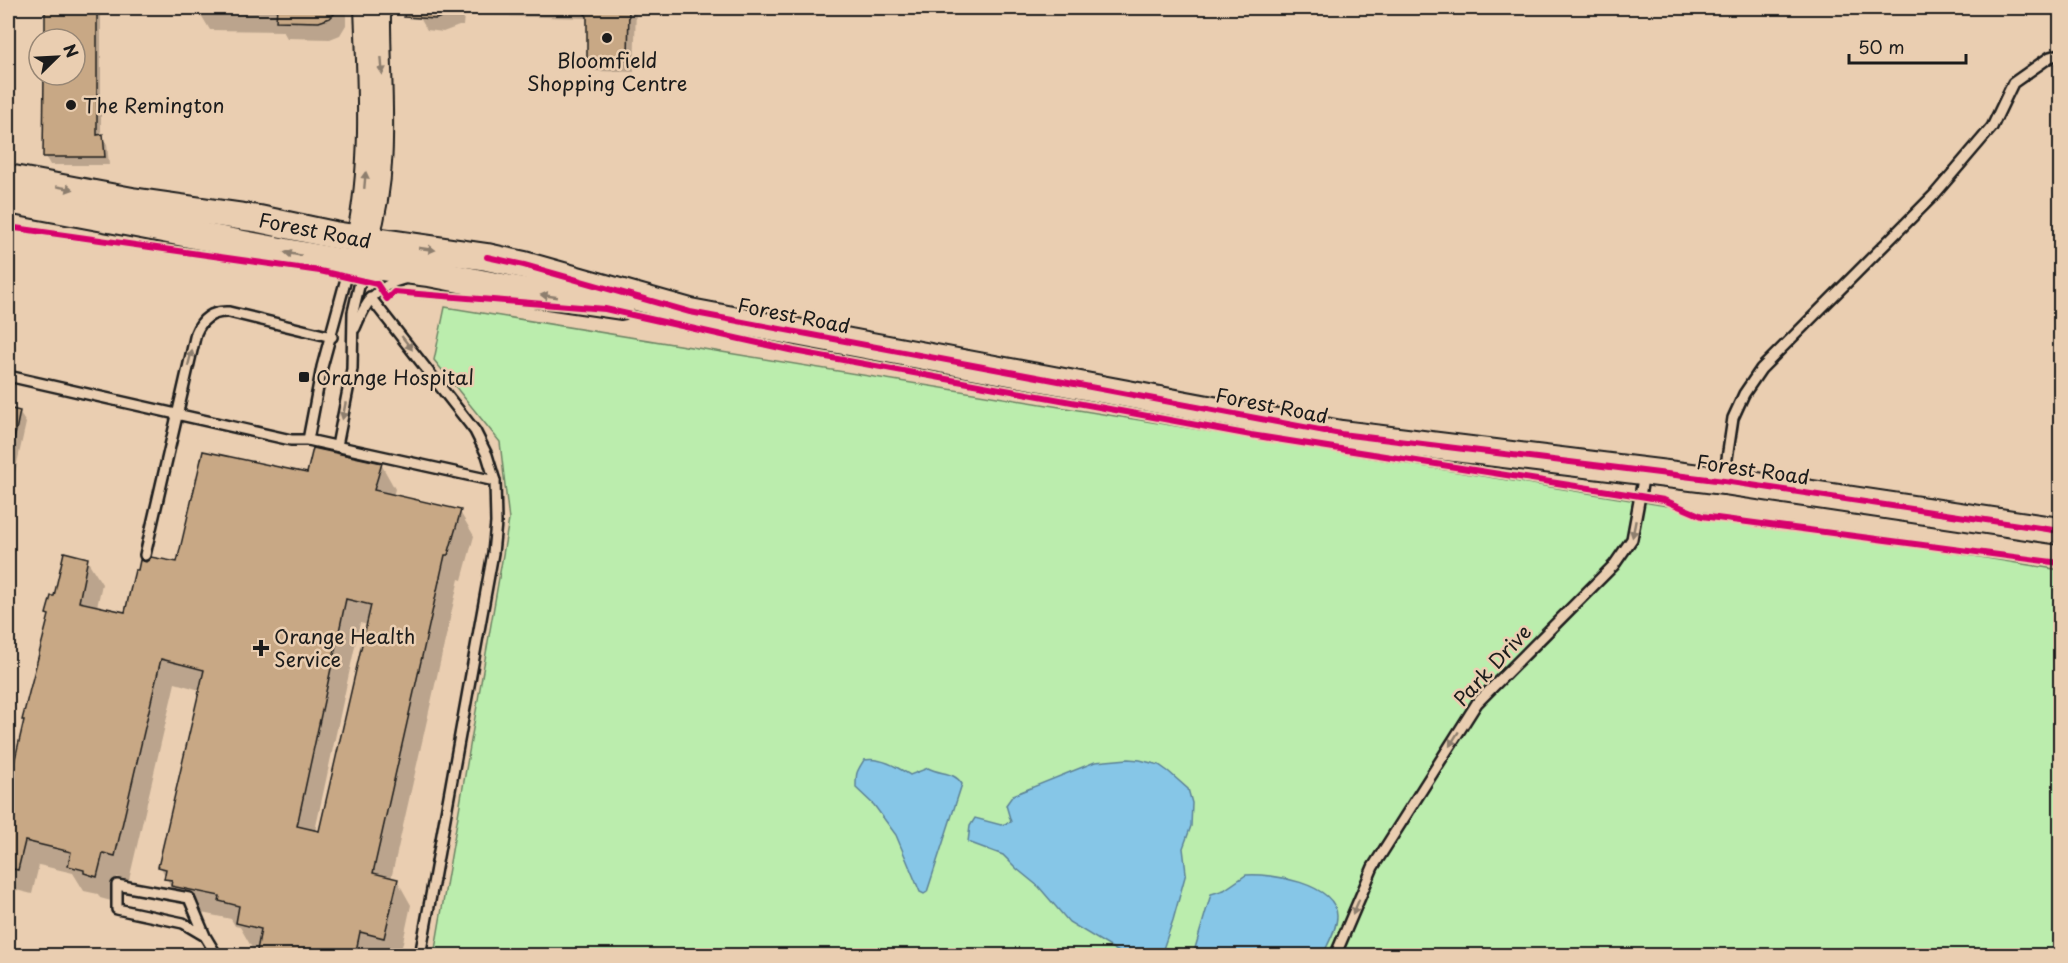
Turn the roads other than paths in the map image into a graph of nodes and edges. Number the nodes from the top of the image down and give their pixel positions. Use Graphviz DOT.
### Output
graph roads {
  1 [pos="364,8"];
  2 [pos="381,8"];
  3 [pos="2061,54"];
  4 [pos="8,178"];
  5 [pos="8,200"];
  6 [pos="360,251"];
  7 [pos="429,273"];
  8 [pos="370,297"];
  9 [pos="690,312"];
  10 [pos="353,333"];
  11 [pos="332,337"];
  12 [pos="8,376"];
  13 [pos="176,414"];
  14 [pos="308,440"];
  15 [pos="337,446"];
  16 [pos="1645,472"];
  17 [pos="495,481"];
  18 [pos="1724,481"];
  19 [pos="2061,531"];
  20 [pos="145,555"];
  21 [pos="205,936"];
  22 [pos="217,956"];
  23 [pos="420,956"];
  24 [pos="1335,956"];
  6 -- 1 [label="street, one-way"];
  2 -- 6 [label="street, one-way"];
  3 -- 18 [label="lane"];
  4 -- 6 [label="main road, Forest Road, one-way"];
  6 -- 5 [label="main road, Forest Road, one-way"];
  6 -- 7 [label="main road, Forest Road"];
  6 -- 9 [label="main road, Forest Road, one-way"];
  6 -- 10 [label="lane"];
  6 -- 11 [label="lane"];
  7 -- 8 [label="lane"];
  9 -- 7 [label="main road, Forest Road, one-way"];
  8 -- 10 [label="lane"];
  8 -- 17 [label="lane, one-way"];
  9 -- 16 [label="main road, Forest Road"];
  10 -- 15 [label="lane, one-way"];
  13 -- 11 [label="lane, one-way"];
  11 -- 14 [label="lane"];
  12 -- 13 [label="lane"];
  13 -- 14 [label="lane"];
  13 -- 20 [label="lane"];
  14 -- 15 [label="lane"];
  15 -- 17 [label="lane"];
  16 -- 18 [label="main road, Forest Road"];
  16 -- 24 [label="lane, Park Drive, one-way"];
  17 -- 23 [label="lane"];
  18 -- 19 [label="main road, Forest Road"];
  21 -- 21 [label="lane"];
  21 -- 22 [label="lane"];
}
